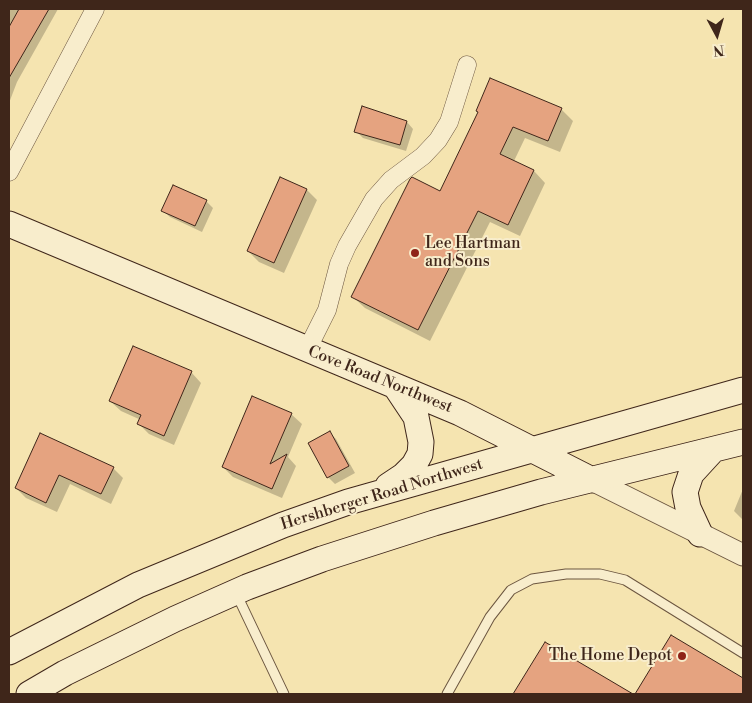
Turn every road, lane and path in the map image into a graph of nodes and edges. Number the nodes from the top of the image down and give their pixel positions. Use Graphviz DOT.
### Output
graph roads {
  1 [pos="95,9"];
  2 [pos="467,65"];
  3 [pos="9,172"];
  4 [pos="9,224"];
  5 [pos="307,350"];
  6 [pos="396,386"];
  7 [pos="743,390"];
  8 [pos="743,442"];
  9 [pos="531,449"];
  10 [pos="713,450"];
  11 [pos="592,480"];
  12 [pos="376,494"];
  13 [pos="700,534"];
  14 [pos="743,555"];
  15 [pos="236,592"];
  16 [pos="9,652"];
  17 [pos="743,653"];
  18 [pos="29,694"];
  19 [pos="284,694"];
  20 [pos="447,694"];
  1 -- 3 [label="street"];
  2 -- 5 [label="street"];
  4 -- 5 [label="main road, Cove Road Northwest"];
  5 -- 6 [label="main road, Cove Road Northwest"];
  6 -- 9 [label="main road, Cove Road Northwest"];
  6 -- 12 [label="main road"];
  7 -- 9 [label="main road, Hershberger Road Northwest"];
  8 -- 10 [label="main road"];
  9 -- 11 [label="main road, Cove Road Northwest"];
  9 -- 12 [label="main road, Hershberger Road Northwest"];
  10 -- 11 [label="main road"];
  10 -- 13 [label="main road"];
  11 -- 13 [label="street, Cove Road Northwest"];
  11 -- 15 [label="main road"];
  12 -- 16 [label="main road, Hershberger Road Northwest"];
  13 -- 14 [label="street, Cove Road Northwest"];
  15 -- 18 [label="main road"];
  15 -- 19 [label="lane"];
  17 -- 20 [label="lane"];
}
